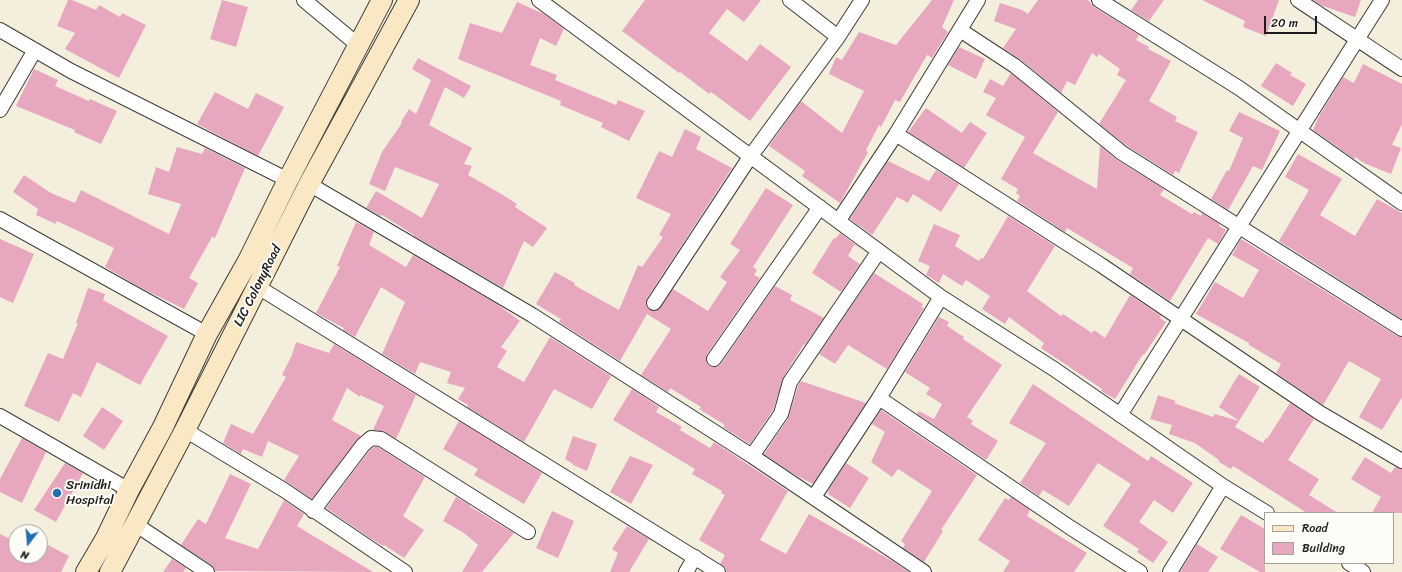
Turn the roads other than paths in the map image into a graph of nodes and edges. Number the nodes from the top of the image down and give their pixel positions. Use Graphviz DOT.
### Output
graph roads {
  1 [pos="304,0"];
  2 [pos="382,0"];
  3 [pos="408,0"];
  4 [pos="539,0"];
  5 [pos="790,0"];
  6 [pos="862,0"];
  7 [pos="978,0"];
  8 [pos="1099,0"];
  9 [pos="1298,0"];
  10 [pos="1382,0"];
  11 [pos="0,30"];
  12 [pos="960,30"];
  13 [pos="838,37"];
  14 [pos="1357,40"];
  15 [pos="358,45"];
  16 [pos="35,50"];
  17 [pos="1402,69"];
  18 [pos="0,110"];
  19 [pos="1300,131"];
  20 [pos="896,134"];
  21 [pos="750,157"];
  22 [pos="288,180"];
  23 [pos="309,184"];
  24 [pos="1402,203"];
  25 [pos="820,207"];
  26 [pos="0,220"];
  27 [pos="839,220"];
  28 [pos="1239,227"];
  29 [pos="879,251"];
  30 [pos="258,287"];
  31 [pos="941,297"];
  32 [pos="654,303"];
  33 [pos="220,310"];
  34 [pos="1181,319"];
  35 [pos="240,321"];
  36 [pos="1402,329"];
  37 [pos="207,334"];
  38 [pos="714,359"];
  39 [pos="879,398"];
  40 [pos="1120,415"];
  41 [pos="0,416"];
  42 [pos="185,430"];
  43 [pos="752,456"];
  44 [pos="1402,461"];
  45 [pos="1223,486"];
  46 [pos="129,490"];
  47 [pos="814,497"];
  48 [pos="313,511"];
  49 [pos="1265,512"];
  50 [pos="135,524"];
  51 [pos="528,532"];
  52 [pos="695,556"];
  53 [pos="1351,564"];
  54 [pos="86,572"];
  55 [pos="110,572"];
  56 [pos="207,572"];
  57 [pos="405,572"];
  58 [pos="686,572"];
  59 [pos="718,572"];
  60 [pos="924,572"];
  61 [pos="1140,572"];
  62 [pos="1170,572"];
  63 [pos="1363,572"];
  1 -- 15 [label="street"];
  2 -- 15 [label="main road, LIC ColonyRoad"];
  3 -- 23 [label="main road, LIC ColonyRoad"];
  4 -- 21 [label="street"];
  5 -- 13 [label="street"];
  6 -- 13 [label="street"];
  7 -- 12 [label="street"];
  8 -- 19 [label="street"];
  9 -- 14 [label="street"];
  10 -- 14 [label="street"];
  11 -- 16 [label="street"];
  12 -- 20 [label="street"];
  12 -- 28 [label="street"];
  13 -- 21 [label="street"];
  14 -- 17 [label="street"];
  14 -- 19 [label="street"];
  15 -- 22 [label="main road, LIC ColonyRoad"];
  16 -- 18 [label="street"];
  16 -- 22 [label="street"];
  19 -- 24 [label="street"];
  19 -- 28 [label="street"];
  20 -- 27 [label="street"];
  20 -- 34 [label="street"];
  21 -- 25 [label="street"];
  21 -- 32 [label="street"];
  22 -- 33 [label="main road, LIC ColonyRoad"];
  23 -- 30 [label="main road, LIC ColonyRoad"];
  23 -- 43 [label="street"];
  25 -- 27 [label="street"];
  25 -- 38 [label="street"];
  26 -- 37 [label="street"];
  27 -- 29 [label="street"];
  28 -- 34 [label="street"];
  28 -- 36 [label="street"];
  29 -- 31 [label="street"];
  29 -- 43 [label="street"];
  30 -- 35 [label="main road, LIC ColonyRoad"];
  30 -- 52 [label="street"];
  31 -- 39 [label="street"];
  31 -- 40 [label="street"];
  33 -- 35 [label="main road"];
  33 -- 37 [label="main road, LIC ColonyRoad"];
  34 -- 40 [label="street"];
  34 -- 44 [label="street"];
  35 -- 42 [label="main road, LIC ColonyRoad"];
  37 -- 46 [label="main road, LIC ColonyRoad"];
  39 -- 47 [label="street"];
  39 -- 61 [label="street"];
  40 -- 45 [label="street"];
  41 -- 46 [label="street"];
  42 -- 48 [label="street"];
  42 -- 50 [label="main road, LIC ColonyRoad"];
  43 -- 47 [label="street"];
  45 -- 49 [label="street"];
  45 -- 62 [label="street"];
  46 -- 54 [label="main road, LIC ColonyRoad"];
  47 -- 60 [label="street"];
  48 -- 51 [label="street"];
  48 -- 57 [label="street"];
  50 -- 55 [label="main road, LIC ColonyRoad"];
  50 -- 56 [label="street"];
  52 -- 58 [label="street"];
  52 -- 59 [label="street"];
  53 -- 63 [label="street"];
}
